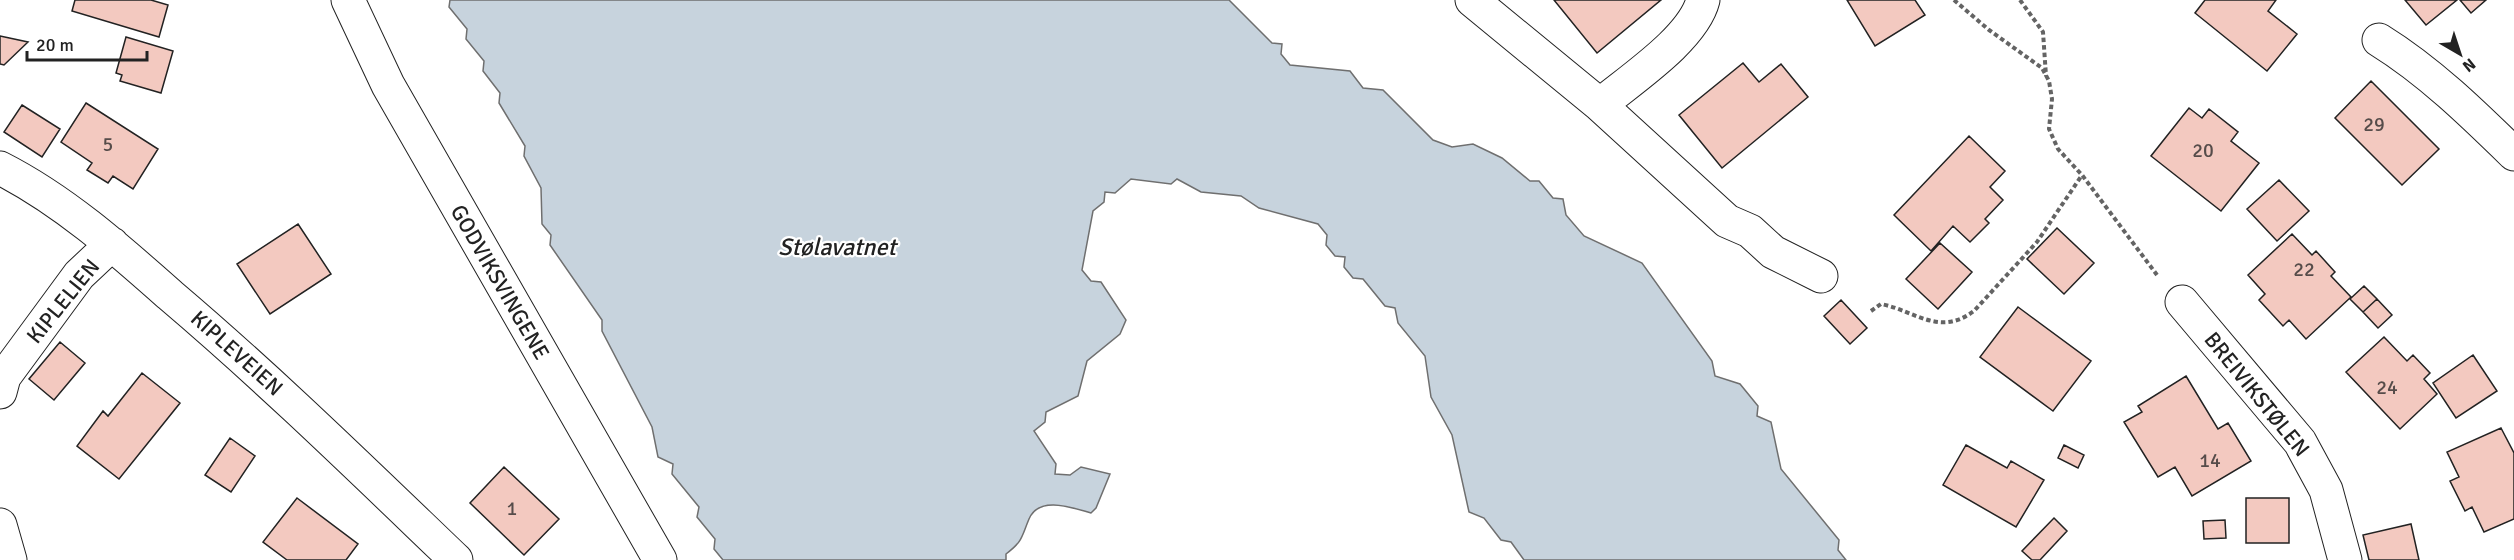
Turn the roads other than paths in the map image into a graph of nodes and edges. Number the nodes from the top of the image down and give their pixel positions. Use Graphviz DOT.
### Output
graph roads {
  1 [pos="348,0"];
  2 [pos="1472,0"];
  3 [pos="1703,0"];
  4 [pos="2379,40"];
  5 [pos="1600,105"];
  6 [pos="2514,154"];
  7 [pos="0,168"];
  8 [pos="112,244"];
  9 [pos="1821,276"];
  10 [pos="2182,302"];
  11 [pos="0,392"];
  12 [pos="0,525"];
  13 [pos="10,560"];
  14 [pos="456,560"];
  15 [pos="660,560"];
  16 [pos="2345,560"];
  1 -- 15 [label="street, GODVIKSVINGENE"];
  2 -- 5 [label="street"];
  3 -- 5 [label="street"];
  4 -- 6 [label="street"];
  5 -- 9 [label="street"];
  7 -- 8 [label="street, KIPLEVEIEN"];
  8 -- 11 [label="street, KIPLELIEN"];
  8 -- 14 [label="street, KIPLEVEIEN"];
  10 -- 16 [label="street, BREIVIKSTØLEN"];
  12 -- 13 [label="street"];
}
